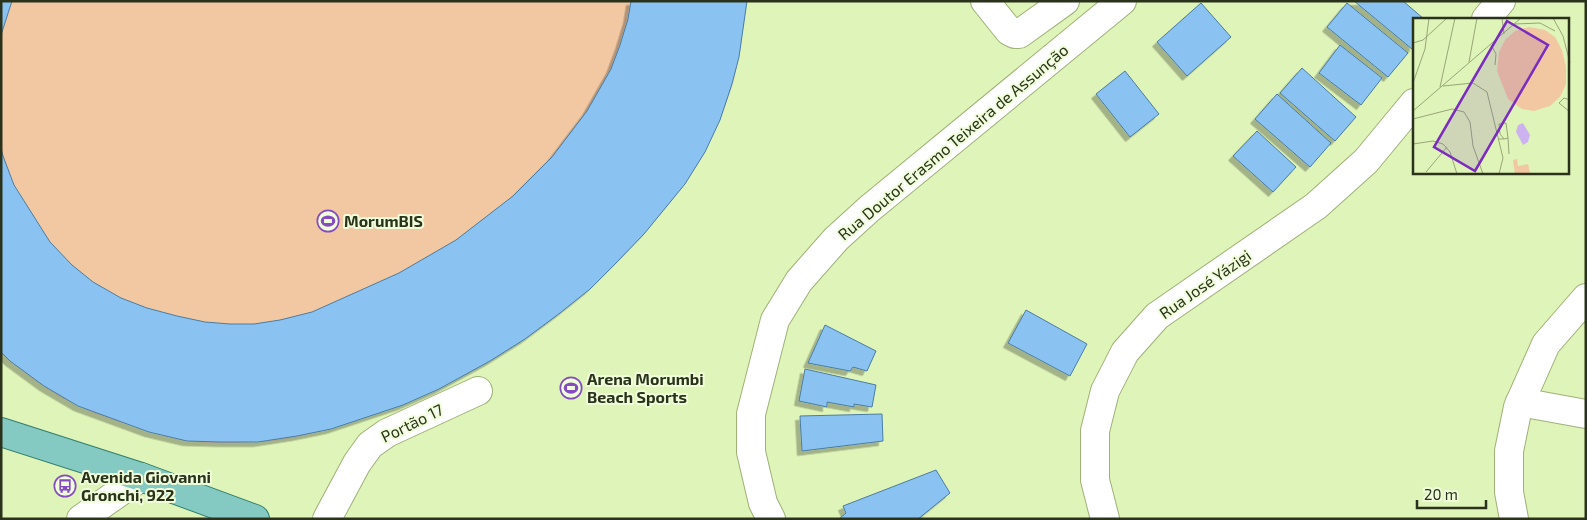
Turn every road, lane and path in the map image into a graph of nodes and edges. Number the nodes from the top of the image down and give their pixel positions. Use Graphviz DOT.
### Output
graph roads {
  1 [pos="985,1"];
  2 [pos="1065,1"];
  3 [pos="1122,1"];
  4 [pos="1501,1"];
  5 [pos="1487,18"];
  6 [pos="1413,104"];
  7 [pos="1586,298"];
  8 [pos="478,391"];
  9 [pos="1520,402"];
  10 [pos="1586,414"];
  11 [pos="1,432"];
  12 [pos="141,477"];
  13 [pos="81,519"];
  14 [pos="255,519"];
  15 [pos="327,519"];
  16 [pos="771,519"];
  17 [pos="1105,519"];
  18 [pos="1514,519"];
  1 -- 2 [label="street"];
  3 -- 16 [label="street, Rua Doutor Erasmo Teixeira de Assunção"];
  4 -- 5 [label="street"];
  6 -- 17 [label="street, Rua José Yázigi"];
  7 -- 9 [label="street"];
  8 -- 15 [label="street, Portão 17"];
  9 -- 10 [label="street"];
  9 -- 18 [label="street"];
  11 -- 12 [label="main road"];
  12 -- 13 [label="street"];
  12 -- 14 [label="main road"];
}
